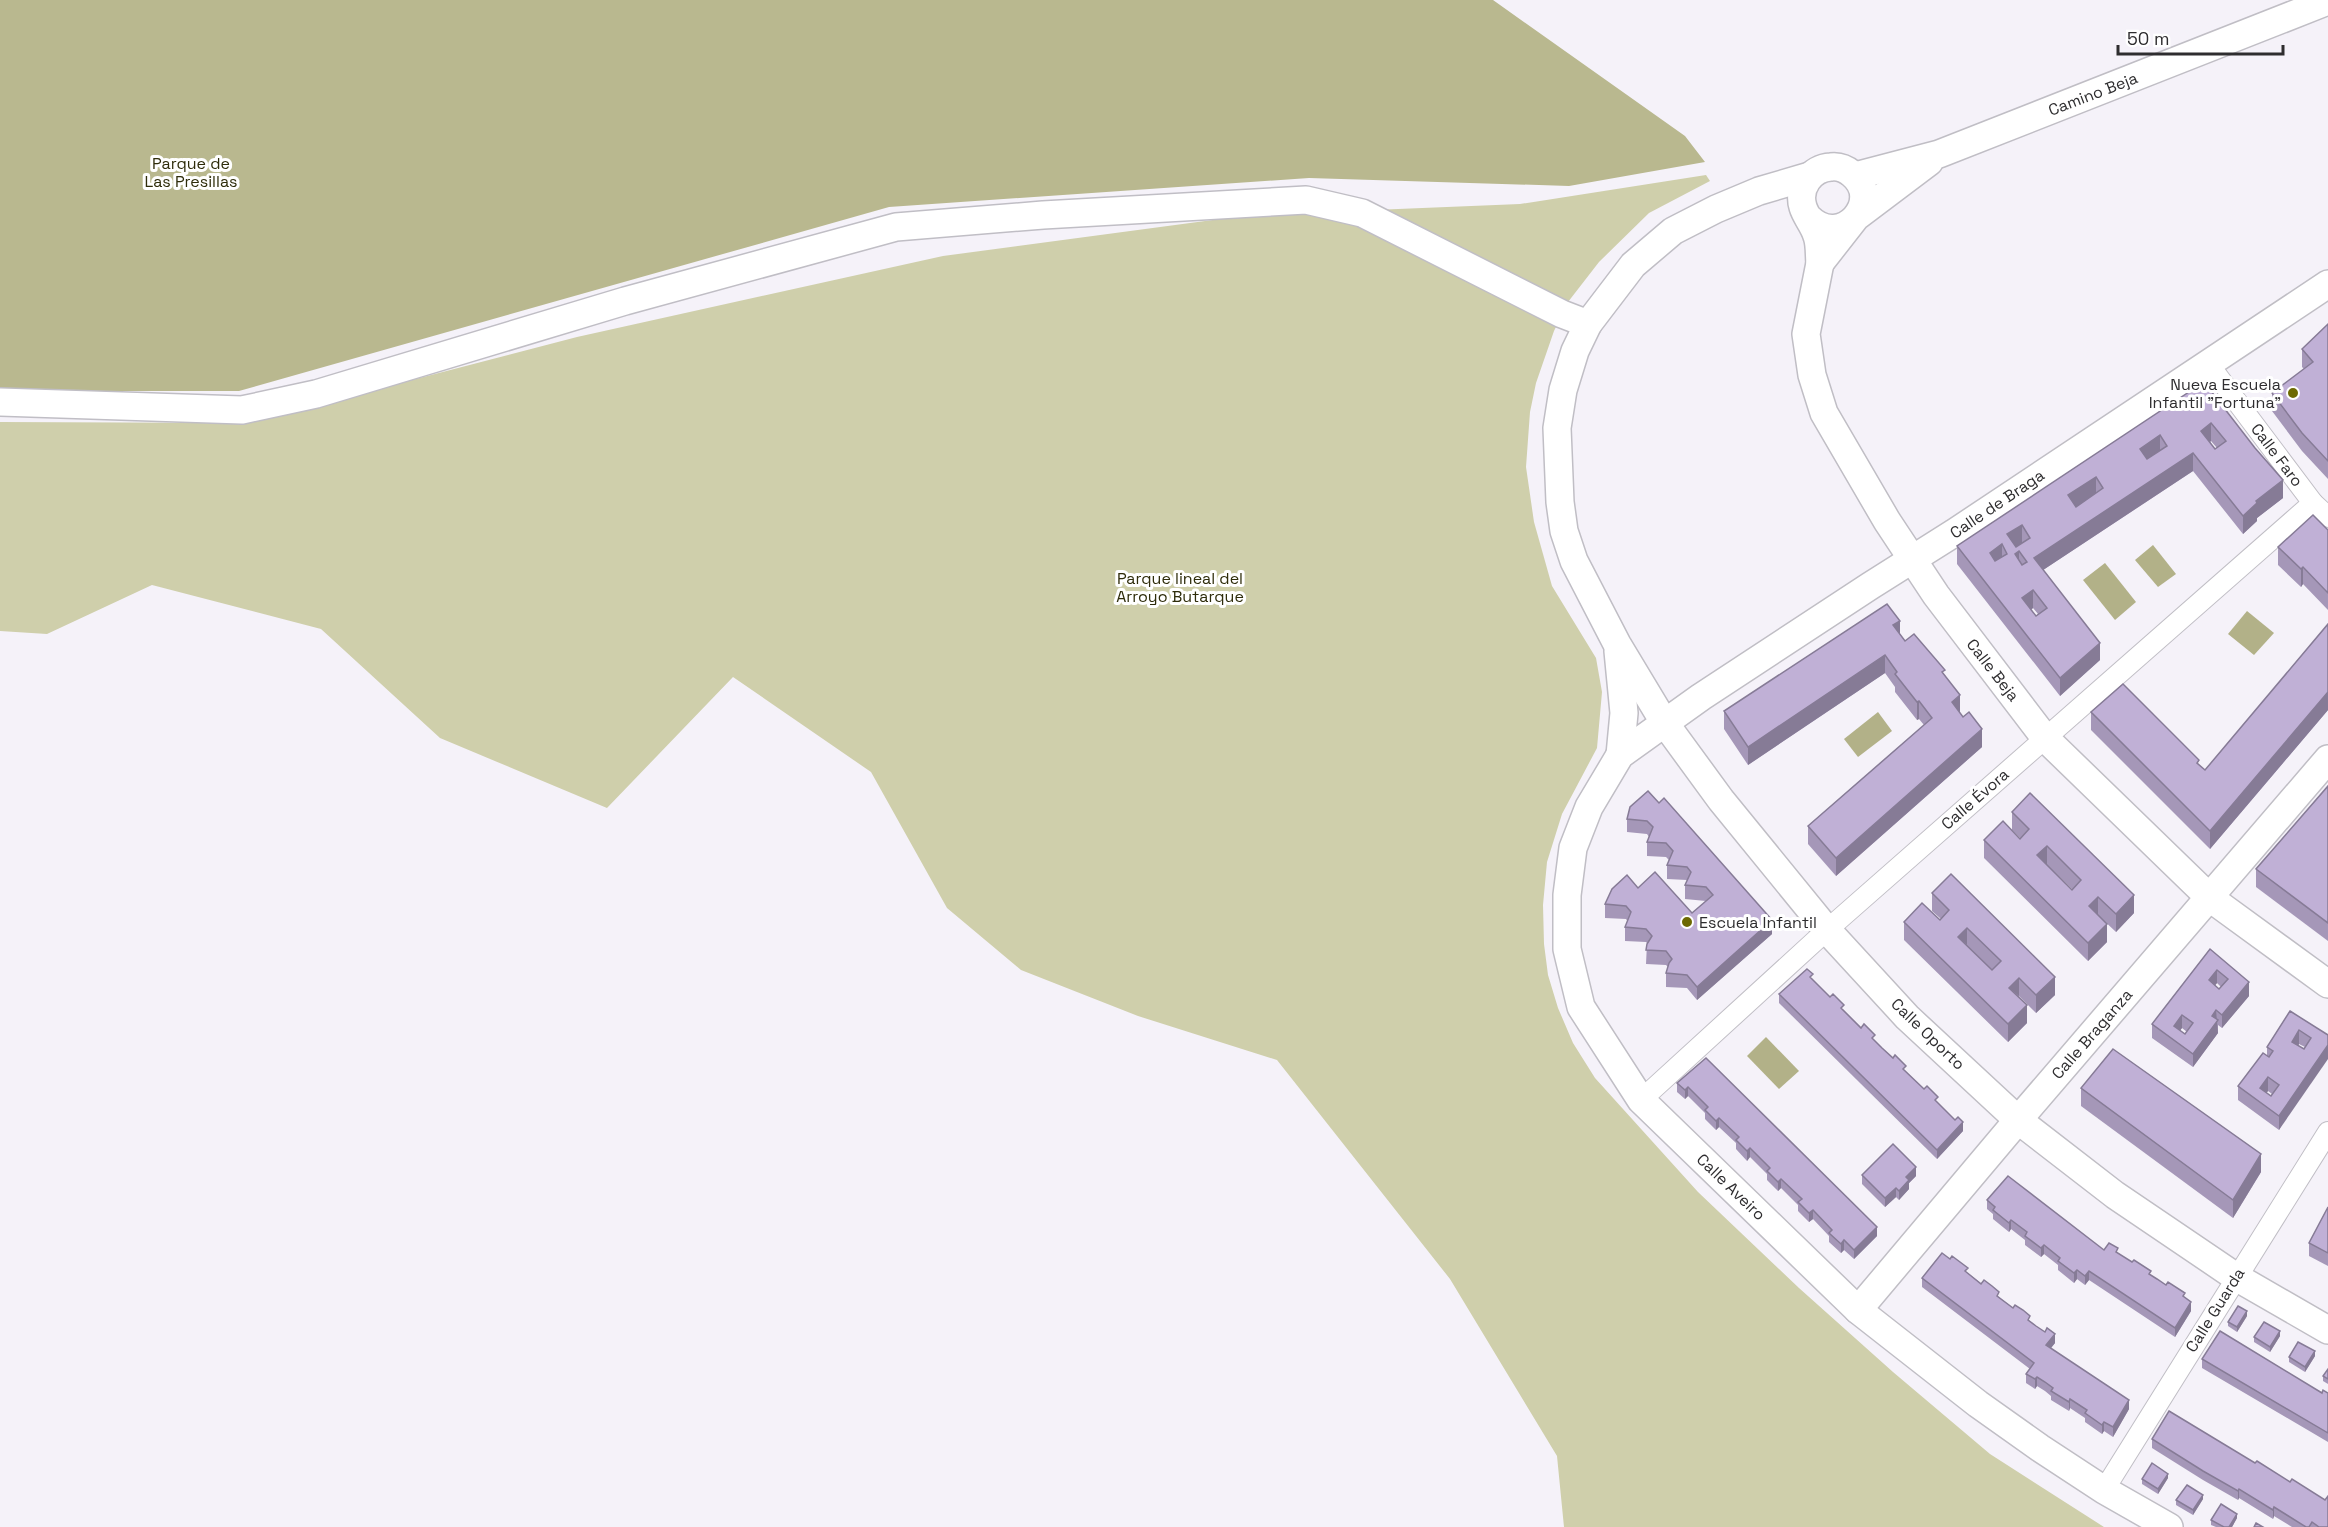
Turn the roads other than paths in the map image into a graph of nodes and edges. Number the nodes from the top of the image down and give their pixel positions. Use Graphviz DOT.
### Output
graph roads {
  1 [pos="2328,1"];
  2 [pos="1939,154"];
  3 [pos="1810,176"];
  4 [pos="1855,176"];
  5 [pos="1857,217"];
  6 [pos="1809,218"];
  7 [pos="1820,263"];
  8 [pos="2328,284"];
  9 [pos="1588,324"];
  10 [pos="2207,362"];
  11 [pos="0,402"];
  12 [pos="2313,503"];
  13 [pos="2328,517"];
  14 [pos="1912,560"];
  15 [pos="1617,644"];
  16 [pos="1664,722"];
  17 [pos="2045,738"];
  18 [pos="1620,754"];
  19 [pos="2328,759"];
  20 [pos="2210,898"];
  21 [pos="1827,930"];
  22 [pos="2328,984"];
  23 [pos="1641,1100"];
  24 [pos="2018,1120"];
  25 [pos="2328,1132"];
  26 [pos="2236,1277"];
  27 [pos="1858,1310"];
  28 [pos="2328,1330"];
  29 [pos="2104,1490"];
  30 [pos="2169,1527"];
  1 -- 2 [label="street, Camino Beja"];
  2 -- 4 [label="street, Camino Beja"];
  2 -- 5 [label="street"];
  3 -- 4 [label="street"];
  3 -- 6 [label="street"];
  3 -- 9 [label="street, Calle Oporto"];
  4 -- 5 [label="street"];
  5 -- 6 [label="street"];
  5 -- 7 [label="street"];
  6 -- 7 [label="street"];
  7 -- 14 [label="street, Calle Beja"];
  8 -- 10 [label="street, Calle de Braga"];
  9 -- 11 [label="street"];
  9 -- 15 [label="street, Calle Oporto"];
  10 -- 12 [label="street, Calle Faro"];
  10 -- 14 [label="street, Calle de Braga"];
  12 -- 13 [label="street, Calle Faro"];
  12 -- 17 [label="street, Calle Évora"];
  14 -- 16 [label="street, Calle de Braga"];
  14 -- 17 [label="street, Calle Beja"];
  15 -- 16 [label="street, Calle Oporto"];
  15 -- 18 [label="street, Calle Oporto"];
  16 -- 18 [label="street, Calle Aveiro"];
  16 -- 21 [label="street, Calle Oporto"];
  17 -- 20 [label="street, Calle Beja"];
  17 -- 21 [label="street, Calle Évora"];
  18 -- 23 [label="street, Calle Aveiro"];
  19 -- 20 [label="street, Calle Braganza"];
  20 -- 22 [label="street, Calle Beja"];
  20 -- 24 [label="street, Calle Braganza"];
  21 -- 23 [label="street, Calle Évora"];
  21 -- 24 [label="street, Calle Oporto"];
  23 -- 27 [label="street, Calle Aveiro"];
  24 -- 26 [label="street, Calle Oporto"];
  24 -- 27 [label="street, Calle Braganza"];
  25 -- 26 [label="street, Calle Guarda"];
  26 -- 28 [label="street, Calle Oporto"];
  26 -- 29 [label="street, Calle Guarda"];
  27 -- 29 [label="street, Calle Aveiro"];
  29 -- 30 [label="street, Calle Aveiro"];
}
